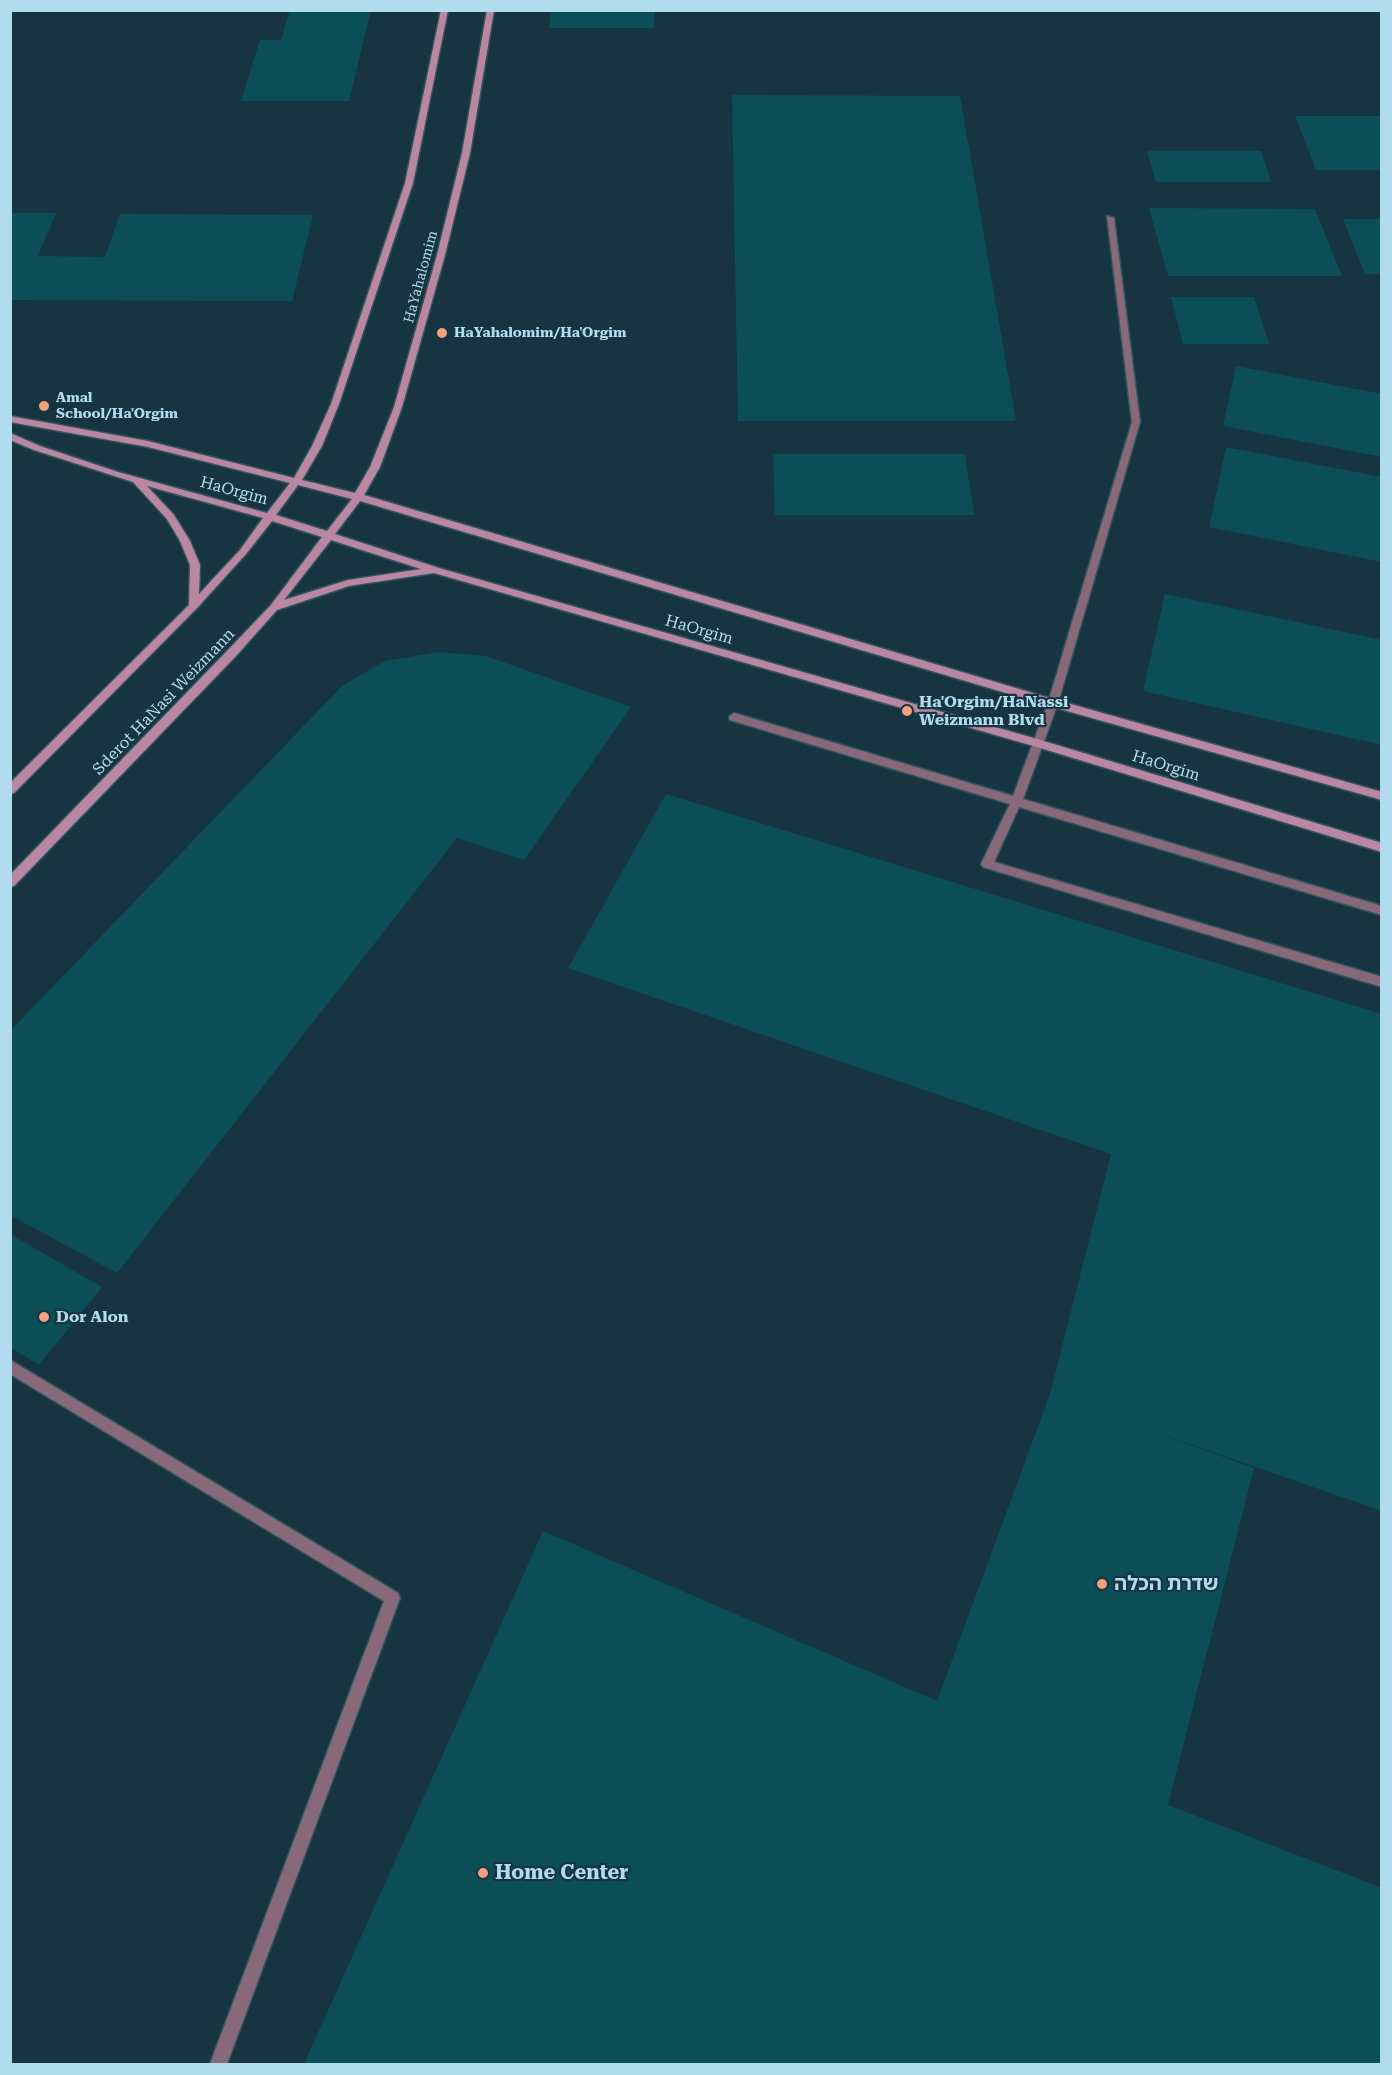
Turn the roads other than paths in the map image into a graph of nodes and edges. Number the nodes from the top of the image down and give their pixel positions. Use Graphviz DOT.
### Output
graph roads {
  1 [pos="445,10"];
  2 [pos="491,10"];
  3 [pos="1110,218"];
  4 [pos="10,419"];
  5 [pos="10,436"];
  6 [pos="136,480"];
  7 [pos="297,480"];
  8 [pos="358,497"];
  9 [pos="271,517"];
  10 [pos="331,535"];
  11 [pos="436,570"];
  12 [pos="194,606"];
  13 [pos="274,607"];
  14 [pos="1053,703"];
  15 [pos="734,717"];
  16 [pos="1037,743"];
  17 [pos="10,790"];
  18 [pos="1382,796"];
  19 [pos="1017,800"];
  20 [pos="1382,848"];
  21 [pos="10,883"];
  22 [pos="1382,911"];
  23 [pos="1382,982"];
  24 [pos="10,1366"];
  25 [pos="219,2064"];
  1 -- 7 [label="street"];
  2 -- 8 [label="street, HaYahalomim"];
  3 -- 14 [label="lane"];
  4 -- 7 [label="street, HaOrgim"];
  5 -- 6 [label="street, HaOrgim"];
  6 -- 9 [label="street, HaOrgim"];
  6 -- 12 [label="street"];
  7 -- 8 [label="street, HaOrgim"];
  7 -- 9 [label="street"];
  8 -- 10 [label="street, HaYahalomim"];
  8 -- 14 [label="street, HaOrgim"];
  9 -- 10 [label="street, HaOrgim"];
  9 -- 12 [label="street"];
  10 -- 11 [label="street, HaOrgim"];
  10 -- 13 [label="street, Sderot HaNasi Weizmann"];
  11 -- 13 [label="street"];
  11 -- 16 [label="street, HaOrgim"];
  12 -- 17 [label="street"];
  13 -- 21 [label="street, Sderot HaNasi Weizmann"];
  14 -- 16 [label="lane"];
  14 -- 18 [label="street, HaOrgim"];
  15 -- 19 [label="lane"];
  16 -- 19 [label="lane"];
  16 -- 20 [label="street, HaOrgim"];
  19 -- 22 [label="lane"];
  19 -- 23 [label="lane"];
  24 -- 25 [label="lane"];
}
